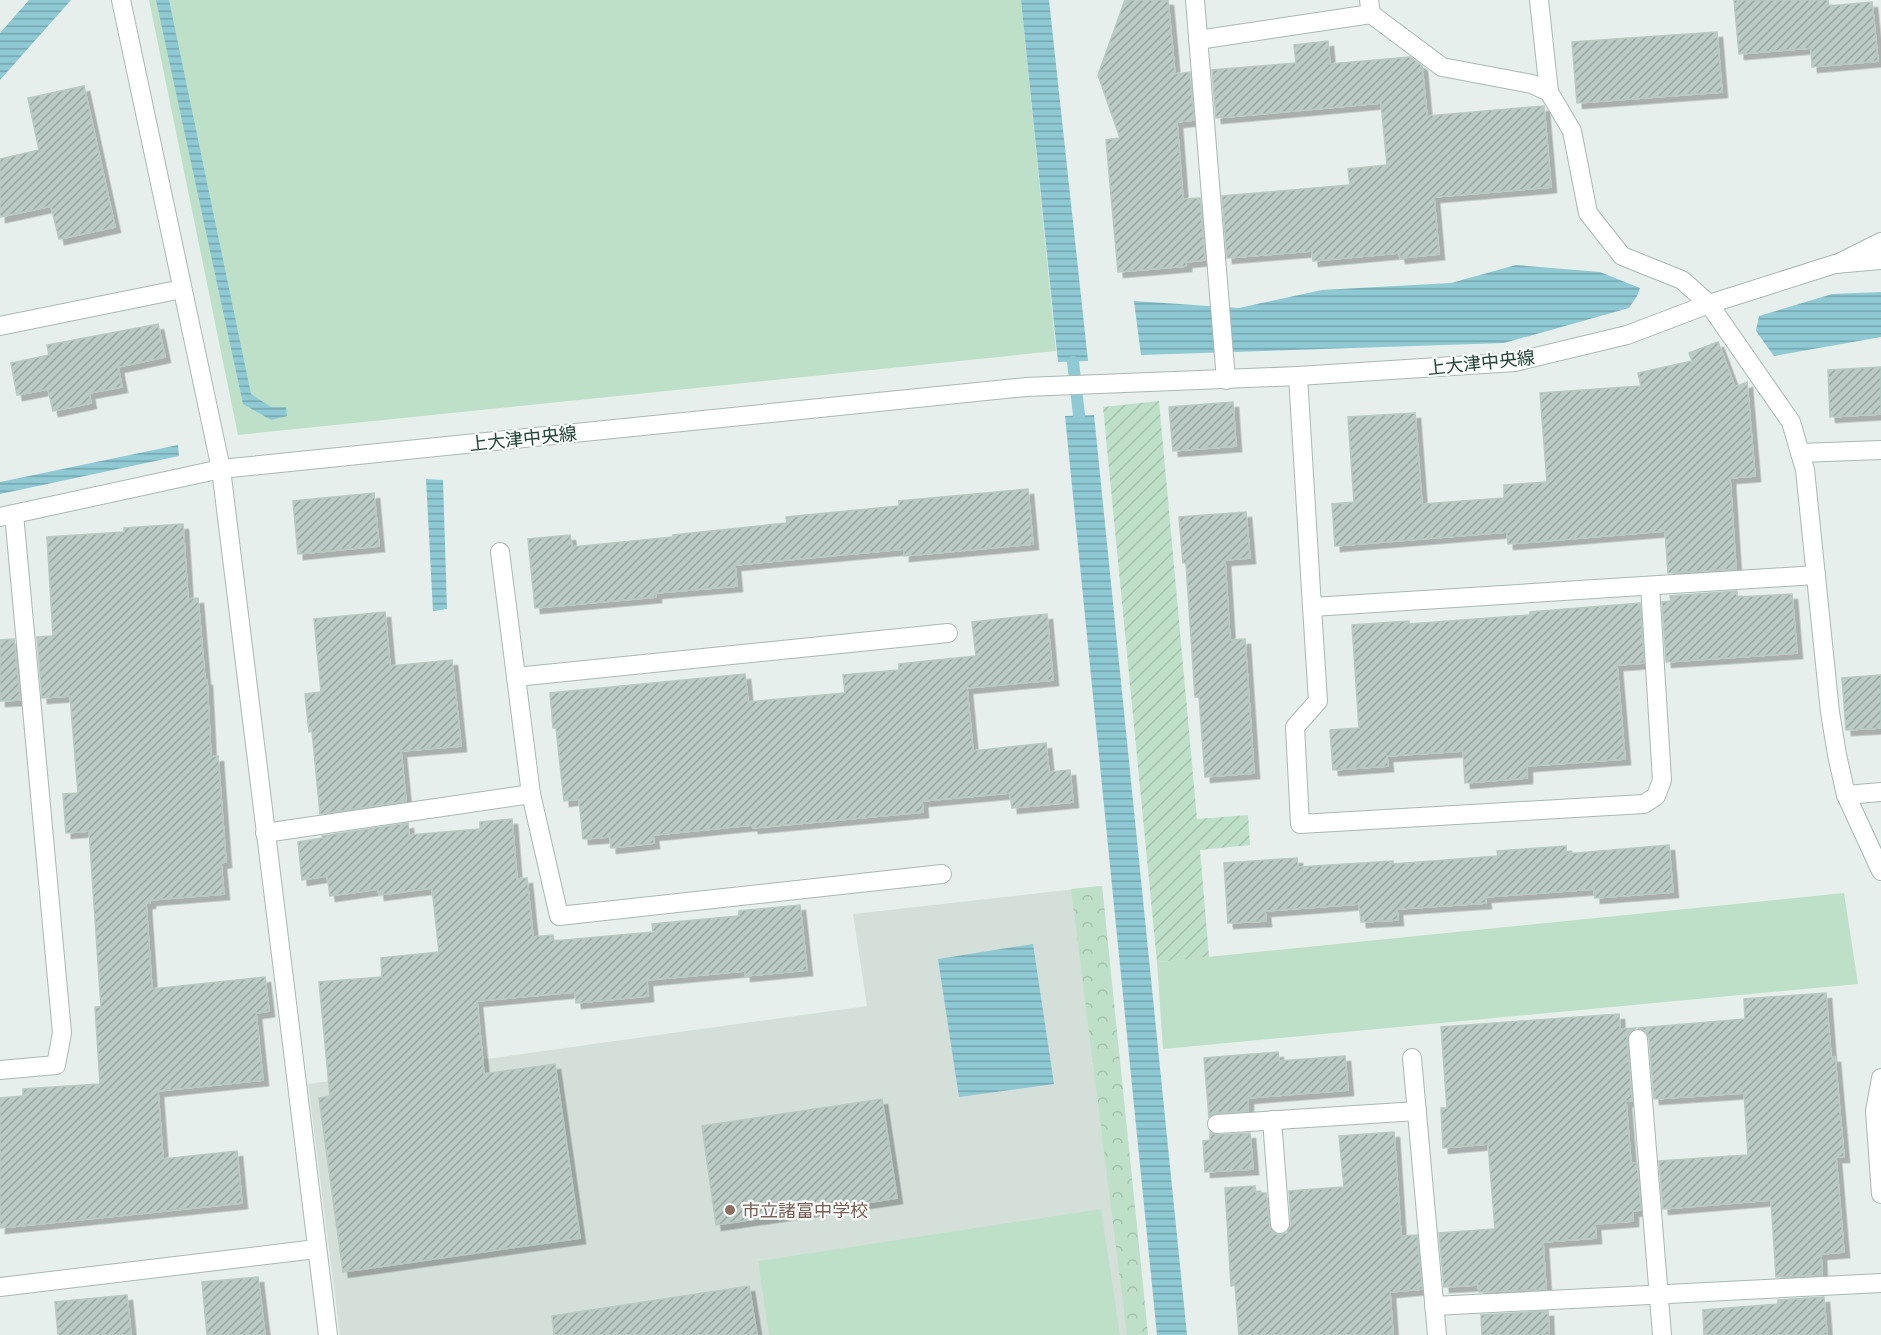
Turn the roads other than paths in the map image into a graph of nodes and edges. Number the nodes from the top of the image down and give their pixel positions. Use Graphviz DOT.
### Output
graph roads {
  1 [pos="122,0"];
  2 [pos="1195,0"];
  3 [pos="1539,0"];
  4 [pos="1370,7"];
  5 [pos="1198,40"];
  6 [pos="1549,92"];
  7 [pos="1881,242"];
  8 [pos="1881,260"];
  9 [pos="1835,264"];
  10 [pos="182,289"];
  11 [pos="1709,304"];
  12 [pos="0,326"];
  13 [pos="1298,376"];
  14 [pos="1226,380"];
  15 [pos="1881,450"];
  16 [pos="1800,453"];
  17 [pos="220,469"];
  18 [pos="7,515"];
  19 [pos="500,552"];
  20 [pos="1816,575"];
  21 [pos="1650,586"];
  22 [pos="1312,607"];
  23 [pos="948,633"];
  24 [pos="516,677"];
  25 [pos="1881,792"];
  26 [pos="531,794"];
  27 [pos="1846,795"];
  28 [pos="265,833"];
  29 [pos="1881,871"];
  30 [pos="942,874"];
  31 [pos="1638,1039"];
  32 [pos="1412,1058"];
  33 [pos="0,1070"];
  34 [pos="1881,1078"];
  35 [pos="1417,1111"];
  36 [pos="1272,1120"];
  37 [pos="1217,1124"];
  38 [pos="1881,1194"];
  39 [pos="1280,1224"];
  40 [pos="316,1249"];
  41 [pos="1881,1283"];
  42 [pos="0,1287"];
  43 [pos="1659,1294"];
  44 [pos="1434,1306"];
  45 [pos="328,1335"];
  46 [pos="1437,1335"];
  47 [pos="1662,1335"];
  1 -- 10 [label="street"];
  2 -- 5 [label="street"];
  3 -- 6 [label="street"];
  4 -- 5 [label="street"];
  4 -- 6 [label="street"];
  5 -- 14 [label="street"];
  6 -- 11 [label="street"];
  7 -- 9 [label="street"];
  8 -- 9 [label="street, 上大津中央線"];
  9 -- 11 [label="street, 上大津中央線"];
  10 -- 12 [label="street"];
  10 -- 17 [label="street"];
  11 -- 13 [label="street, 上大津中央線"];
  11 -- 16 [label="street"];
  13 -- 14 [label="street, 上大津中央線"];
  13 -- 22 [label="street"];
  14 -- 17 [label="street, 上大津中央線"];
  15 -- 16 [label="street"];
  16 -- 20 [label="street"];
  17 -- 18 [label="street, 上大津中央線"];
  17 -- 28 [label="street"];
  18 -- 33 [label="street"];
  19 -- 24 [label="street"];
  20 -- 21 [label="street"];
  20 -- 27 [label="street"];
  21 -- 22 [label="street"];
  21 -- 22 [label="street"];
  23 -- 24 [label="street"];
  24 -- 26 [label="street"];
  25 -- 27 [label="street"];
  26 -- 28 [label="street"];
  26 -- 30 [label="street"];
  27 -- 29 [label="street"];
  28 -- 40 [label="street"];
  31 -- 43 [label="street"];
  32 -- 35 [label="street"];
  34 -- 38 [label="street"];
  35 -- 36 [label="street"];
  35 -- 44 [label="street"];
  36 -- 37 [label="street"];
  36 -- 39 [label="street"];
  40 -- 42 [label="street"];
  40 -- 45 [label="street"];
  41 -- 43 [label="street"];
  43 -- 44 [label="street"];
  43 -- 47 [label="street"];
  44 -- 46 [label="street"];
}
